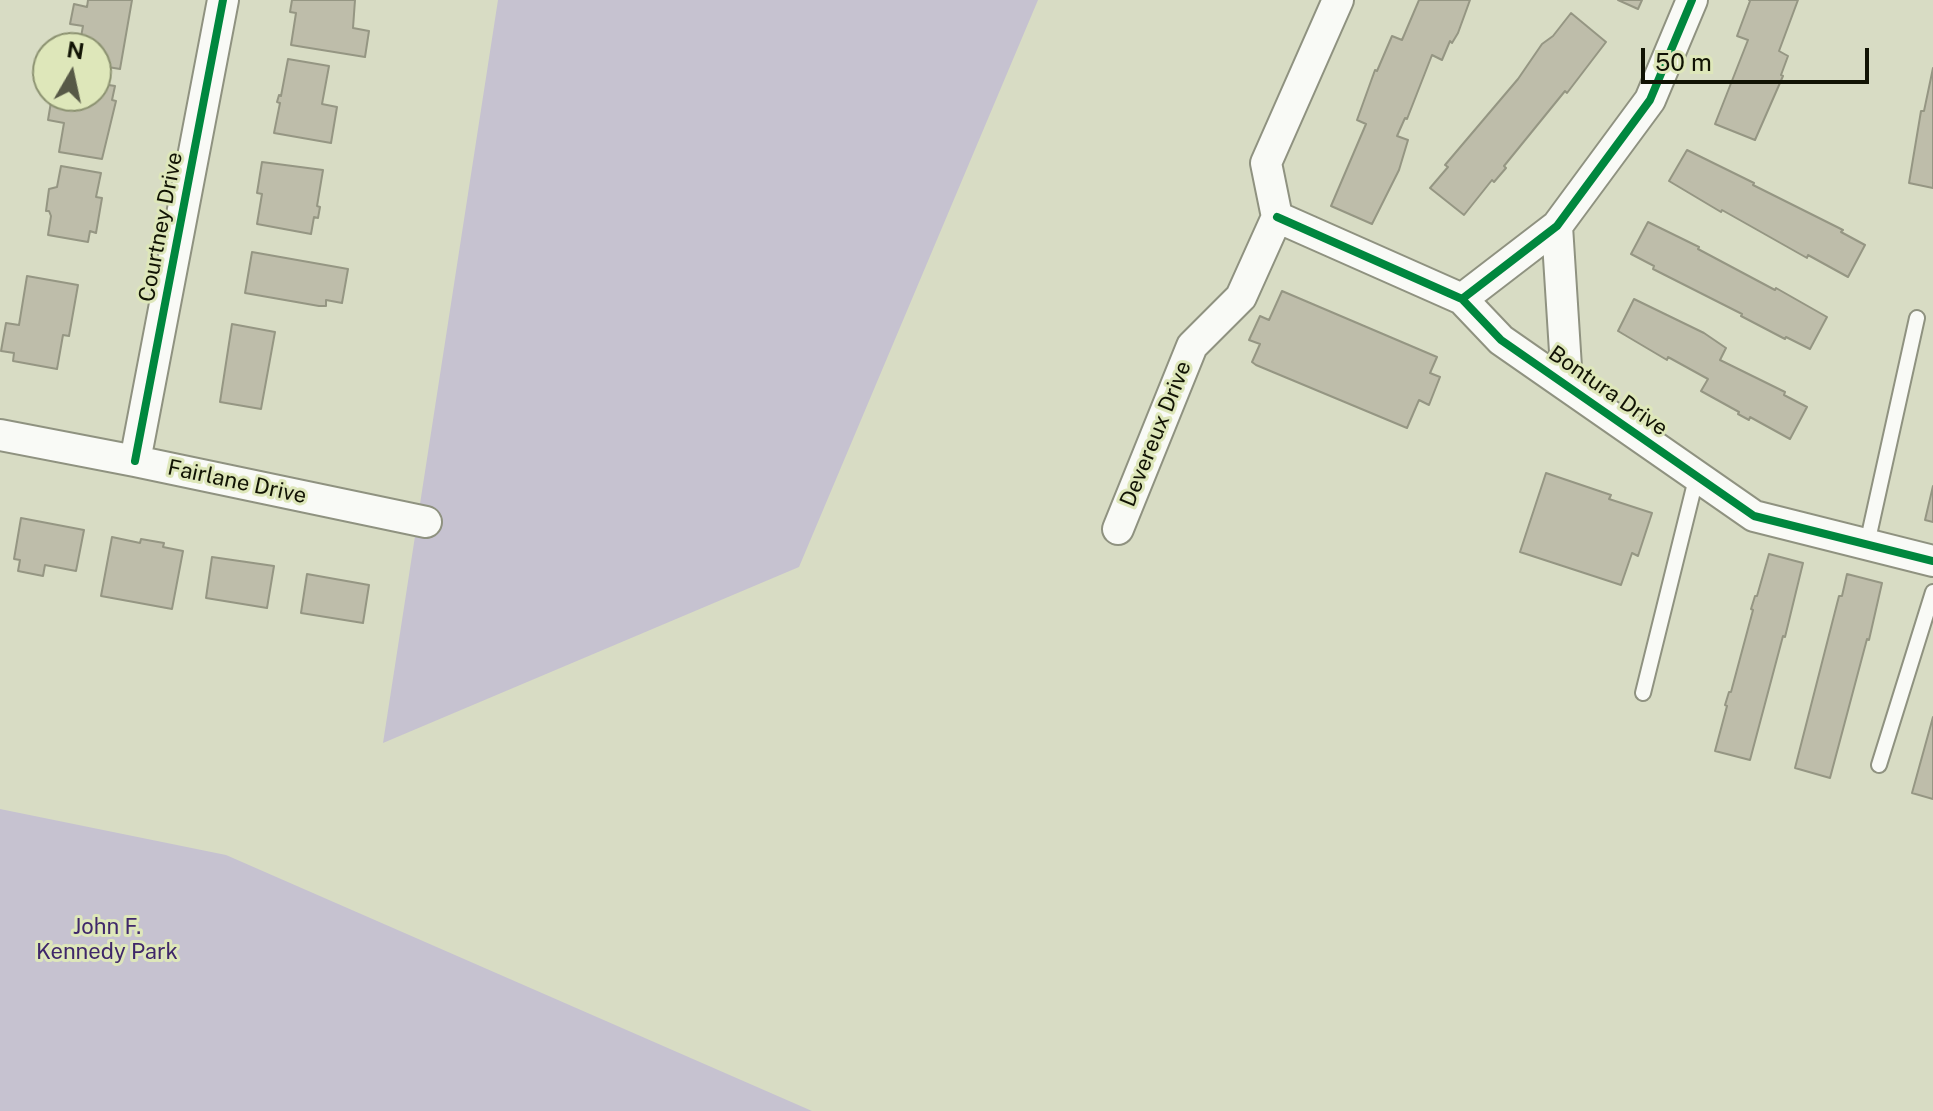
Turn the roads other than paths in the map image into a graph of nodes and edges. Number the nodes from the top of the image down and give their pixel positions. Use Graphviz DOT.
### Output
graph roads {
  1 [pos="223,0"];
  2 [pos="1338,0"];
  3 [pos="1692,0"];
  4 [pos="1277,217"];
  5 [pos="1557,226"];
  6 [pos="1462,299"];
  7 [pos="1917,318"];
  8 [pos="1567,383"];
  9 [pos="0,435"];
  10 [pos="135,461"];
  11 [pos="1697,475"];
  12 [pos="426,522"];
  13 [pos="1118,529"];
  14 [pos="1867,544"];
  15 [pos="1933,561"];
  16 [pos="1933,592"];
  17 [pos="1643,693"];
  18 [pos="1879,765"];
  1 -- 10 [label="street, Courtney Drive"];
  2 -- 4 [label="street"];
  3 -- 5 [label="street"];
  4 -- 6 [label="street, Bontura Drive"];
  4 -- 13 [label="street, Devereux Drive"];
  5 -- 6 [label="street"];
  5 -- 8 [label="street"];
  6 -- 8 [label="street, Bontura Drive"];
  7 -- 14 [label="lane"];
  8 -- 11 [label="street, Bontura Drive"];
  9 -- 10 [label="street, Fairlane Drive"];
  10 -- 12 [label="street, Fairlane Drive"];
  11 -- 14 [label="street, Bontura Drive"];
  11 -- 17 [label="lane"];
  14 -- 15 [label="street, Bontura Drive"];
  16 -- 18 [label="lane"];
}
